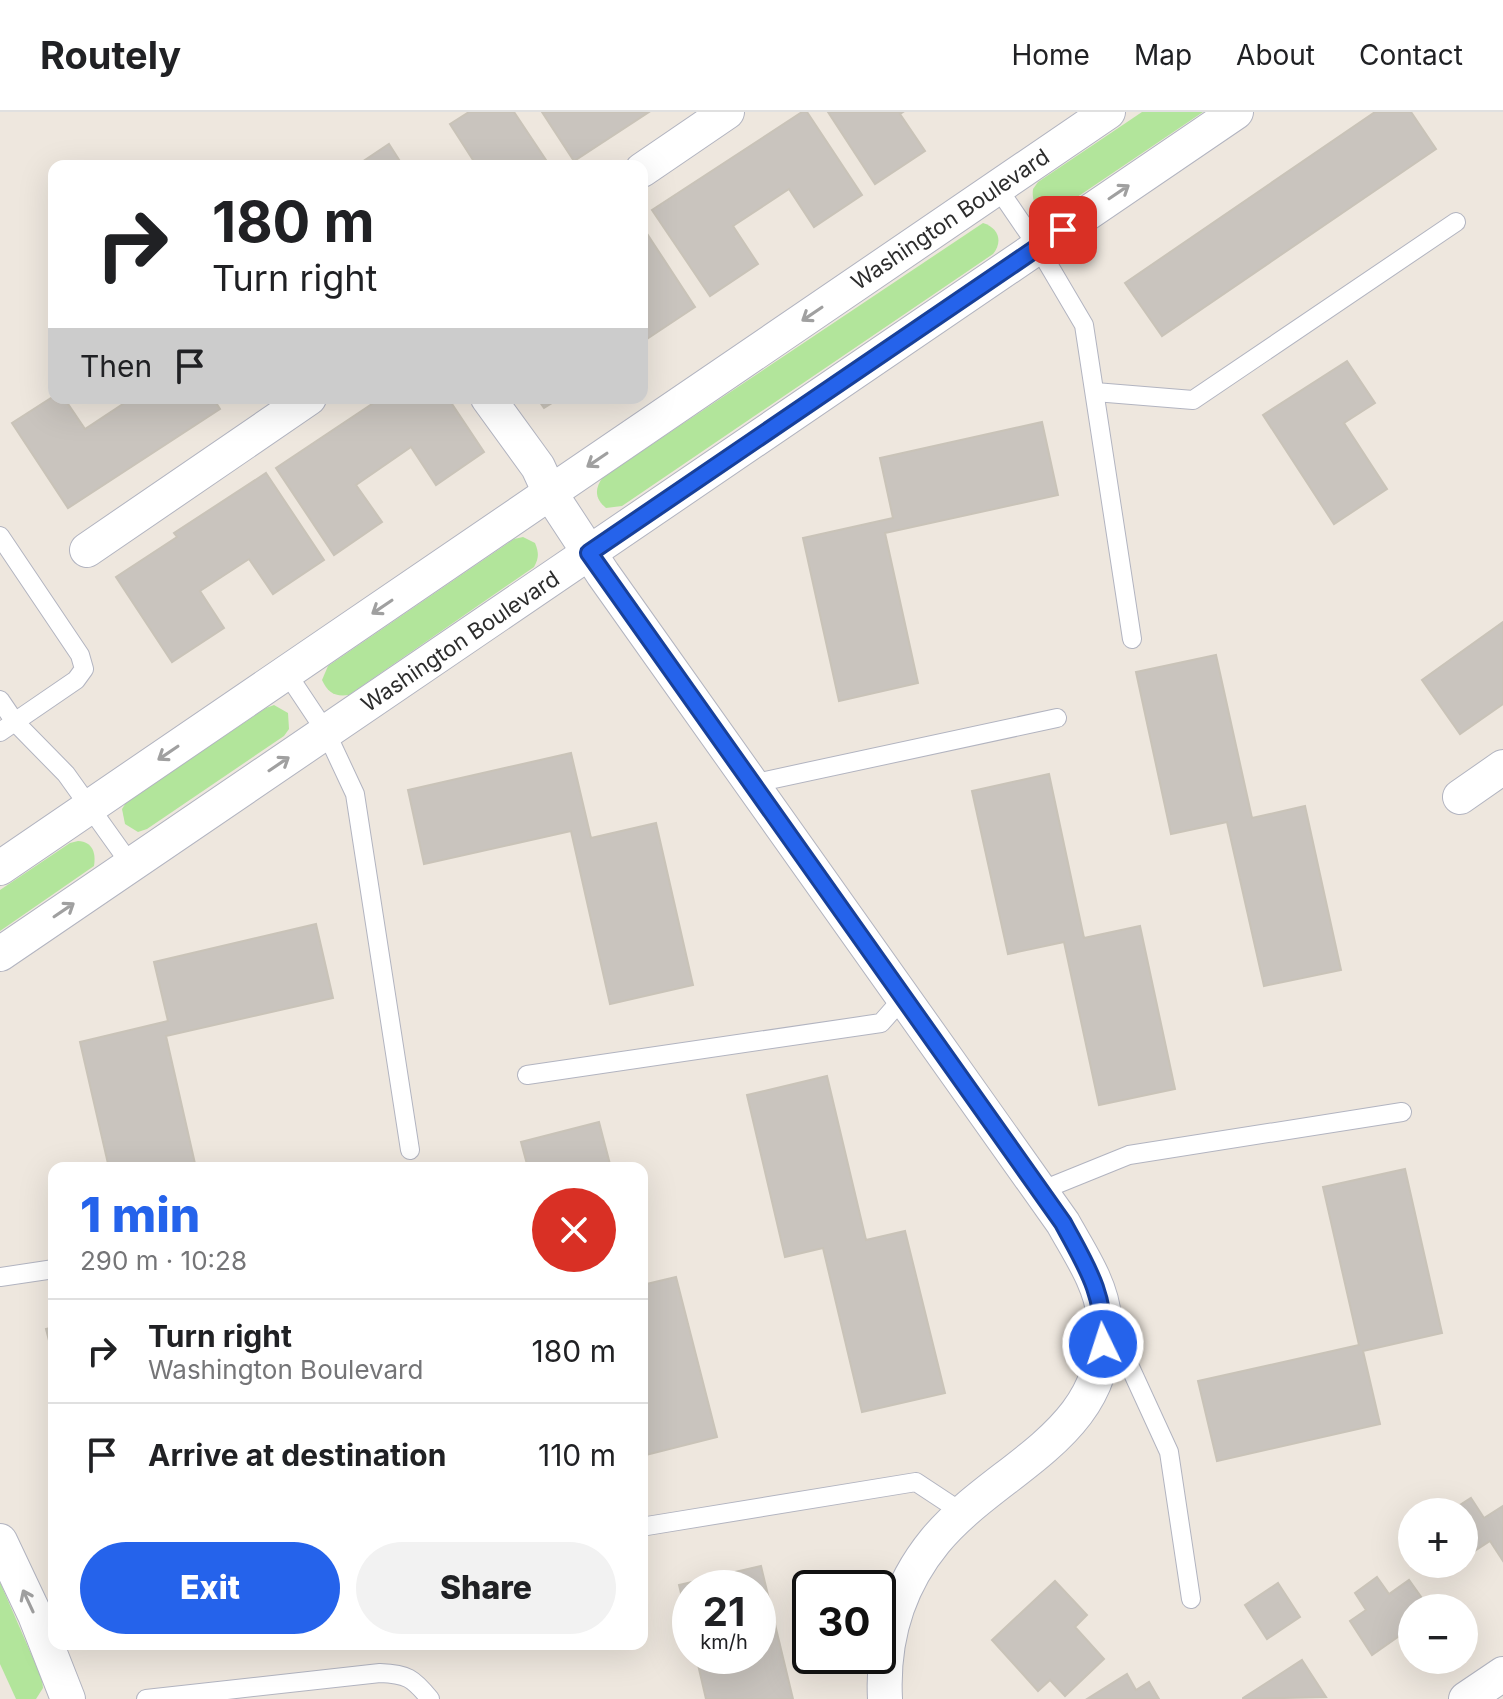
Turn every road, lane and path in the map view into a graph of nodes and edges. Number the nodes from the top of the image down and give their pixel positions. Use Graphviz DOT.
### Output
graph roads {
  1 [pos="727,112"];
  2 [pos="1108,112"];
  3 [pos="1236,112"];
  4 [pos="648,166"];
  5 [pos="997,187"];
  6 [pos="1456,222"];
  7 [pos="1038,247"];
  8 [pos="1095,392"];
  9 [pos="300,404"];
  10 [pos="492,404"];
  11 [pos="550,493"];
  12 [pos="0,536"];
  13 [pos="87,550"];
  14 [pos="589,553"];
  15 [pos="1132,639"];
  16 [pos="286,672"];
  17 [pos="0,700"];
  18 [pos="1057,718"];
  19 [pos="8,727"];
  20 [pos="326,732"];
  21 [pos="1503,767"];
  22 [pos="751,784"];
  23 [pos="1460,797"];
  24 [pos="91,806"];
  25 [pos="131,865"];
  26 [pos="0,868"];
  27 [pos="0,954"];
  28 [pos="903,998"];
  29 [pos="527,1075"];
  30 [pos="1402,1112"];
  31 [pos="410,1150"];
  32 [pos="1040,1191"];
  33 [pos="48,1270"];
  34 [pos="0,1277"];
  35 [pos="1102,1351"];
  36 [pos="963,1513"];
  37 [pos="648,1526"];
  38 [pos="0,1541"];
  39 [pos="1191,1599"];
  40 [pos="48,1648"];
  41 [pos="49,1650"];
  42 [pos="1503,1674"];
  43 [pos="68,1699"];
  44 [pos="146,1699"];
  45 [pos="430,1699"];
  46 [pos="885,1699"];
  47 [pos="1466,1699"];
  1 -- 4 [label="street"];
  2 -- 5 [label="street, Washington Boulevard"];
  7 -- 3 [label="street, Washington Boulevard, one-way"];
  5 -- 7 [label="lane"];
  5 -- 11 [label="street, Washington Boulevard, one-way"];
  6 -- 8 [label="lane"];
  7 -- 8 [label="lane"];
  7 -- 14 [label="street, Washington Boulevard"];
  8 -- 15 [label="lane"];
  9 -- 13 [label="street"];
  10 -- 11 [label="street"];
  11 -- 14 [label="street"];
  11 -- 16 [label="street, Washington Boulevard, one-way"];
  12 -- 19 [label="lane"];
  14 -- 20 [label="street, Washington Boulevard"];
  14 -- 22 [label="street"];
  16 -- 20 [label="lane"];
  16 -- 24 [label="street, Washington Boulevard, one-way"];
  17 -- 19 [label="lane"];
  18 -- 22 [label="lane"];
  19 -- 24 [label="lane"];
  25 -- 20 [label="street, Washington Boulevard, one-way"];
  20 -- 31 [label="lane"];
  21 -- 23 [label="street"];
  22 -- 28 [label="street"];
  24 -- 25 [label="lane"];
  24 -- 26 [label="street, Washington Boulevard"];
  27 -- 25 [label="street, Washington Boulevard, one-way"];
  28 -- 29 [label="lane"];
  28 -- 32 [label="street"];
  30 -- 32 [label="lane"];
  32 -- 35 [label="street"];
  33 -- 34 [label="lane"];
  35 -- 36 [label="street"];
  35 -- 39 [label="lane"];
  36 -- 37 [label="lane"];
  36 -- 46 [label="street"];
  40 -- 38 [label="street, one-way"];
  43 -- 41 [label="street, one-way"];
  42 -- 47 [label="street"];
  44 -- 45 [label="lane"];
}
